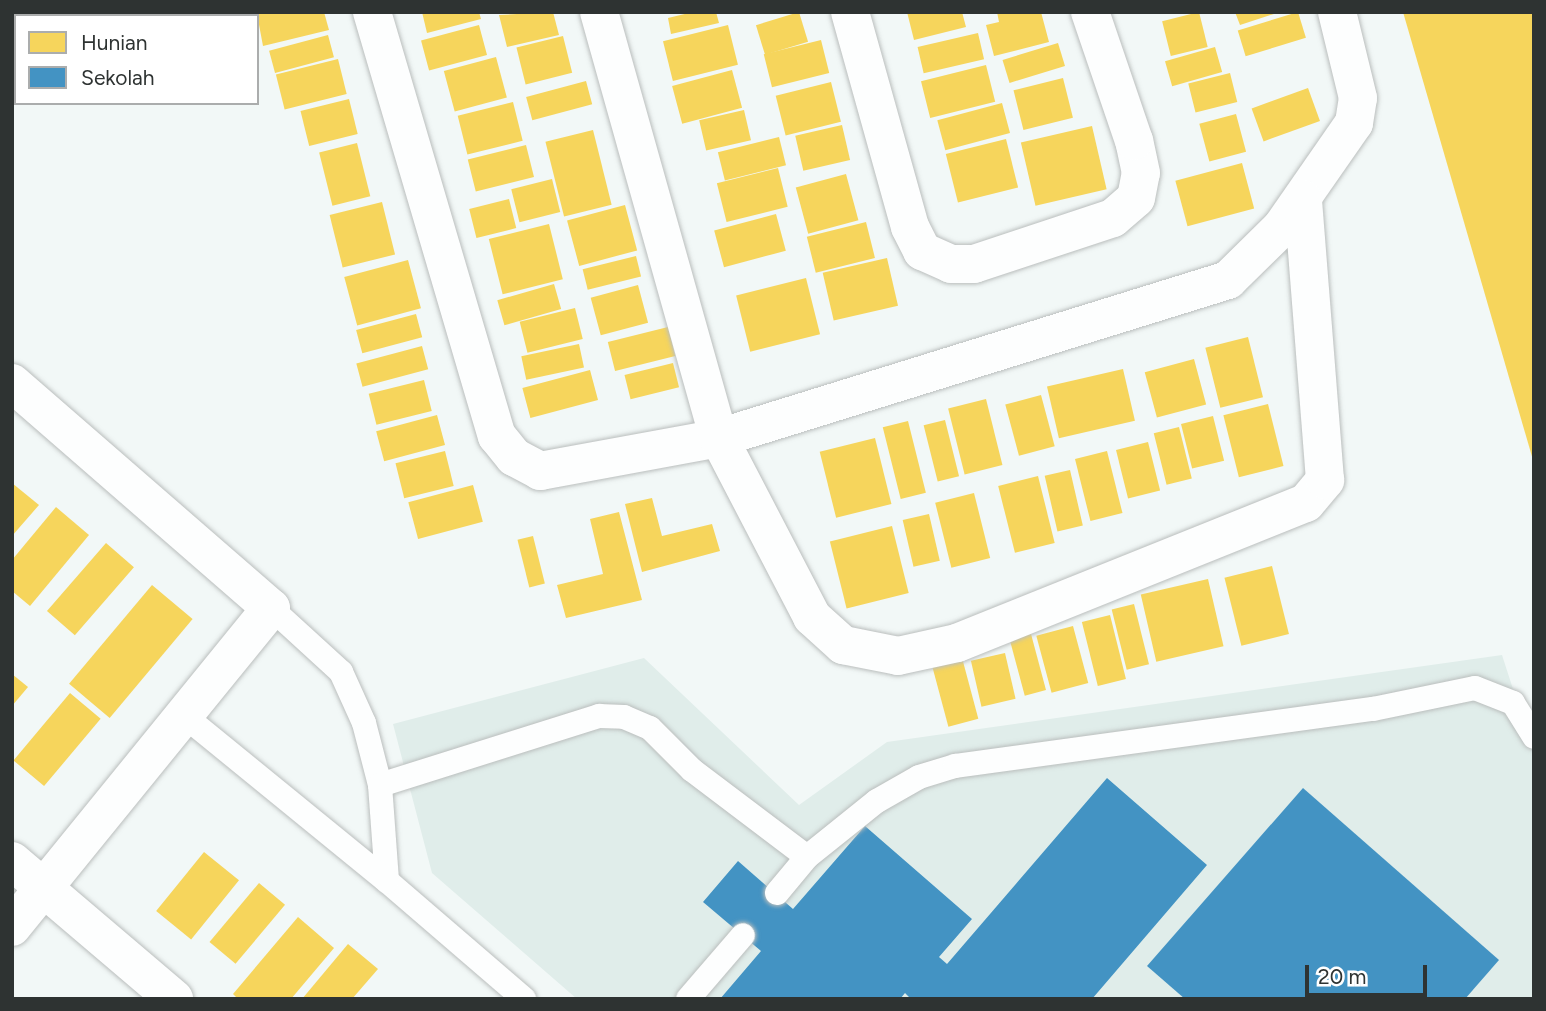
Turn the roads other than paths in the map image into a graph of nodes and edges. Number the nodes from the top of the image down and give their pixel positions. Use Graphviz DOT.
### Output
graph roads {
  1 [pos="372,12"];
  2 [pos="599,12"];
  3 [pos="850,12"];
  4 [pos="1090,12"];
  5 [pos="1337,12"];
  6 [pos="1303,199"];
  7 [pos="12,383"];
  8 [pos="719,438"];
  9 [pos="271,608"];
  10 [pos="187,718"];
  11 [pos="1534,737"];
  12 [pos="380,785"];
  13 [pos="807,857"];
  14 [pos="12,861"];
  15 [pos="387,881"];
  16 [pos="45,888"];
  17 [pos="777,893"];
  18 [pos="12,928"];
  19 [pos="743,935"];
  20 [pos="174,999"];
  21 [pos="524,999"];
  22 [pos="688,999"];
  1 -- 8 [label="street"];
  2 -- 8 [label="street"];
  3 -- 4 [label="street"];
  5 -- 6 [label="street"];
  6 -- 8 [label="street"];
  6 -- 8 [label="street"];
  7 -- 9 [label="street"];
  9 -- 10 [label="street"];
  9 -- 12 [label="lane"];
  10 -- 15 [label="lane"];
  10 -- 16 [label="street"];
  11 -- 13 [label="lane"];
  12 -- 13 [label="lane"];
  12 -- 15 [label="lane"];
  13 -- 17 [label="lane"];
  14 -- 16 [label="street"];
  15 -- 21 [label="lane"];
  16 -- 18 [label="street"];
  16 -- 20 [label="street"];
  19 -- 22 [label="lane"];
}
